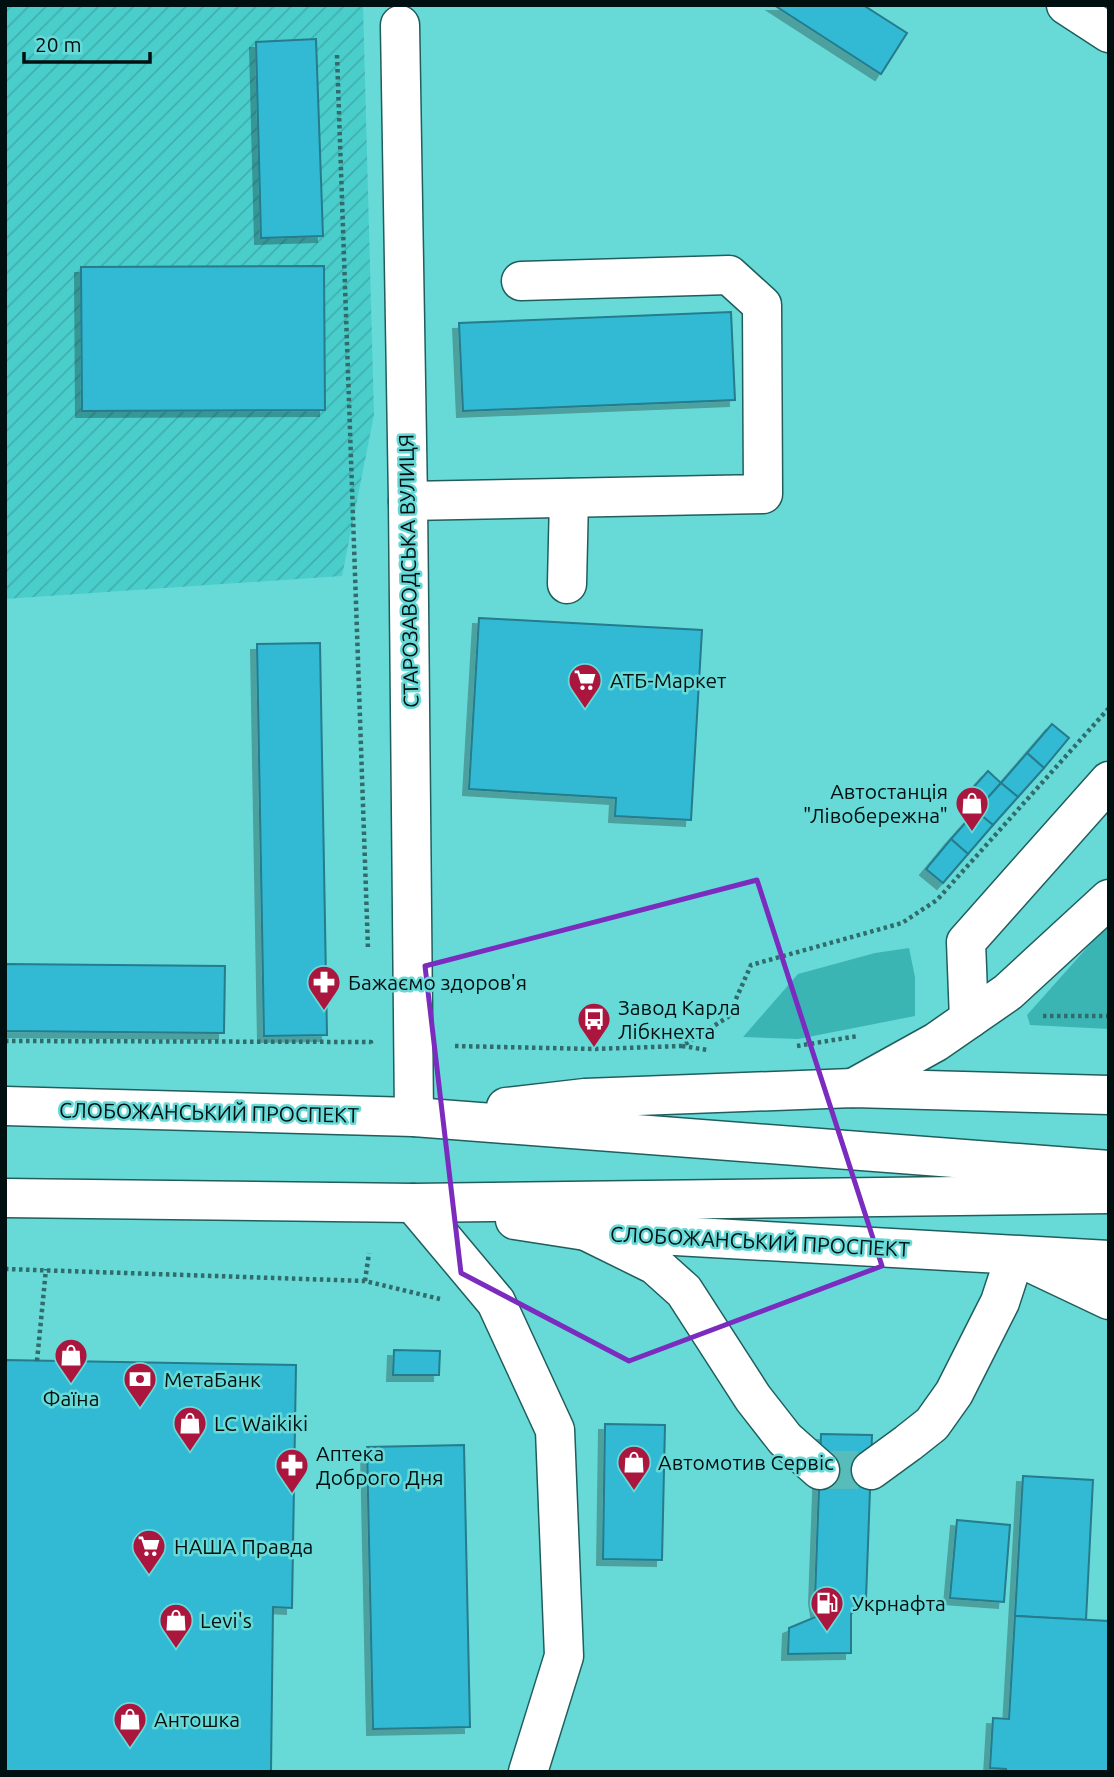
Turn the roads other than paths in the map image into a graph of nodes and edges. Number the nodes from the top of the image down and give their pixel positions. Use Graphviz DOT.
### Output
graph roads {
  1 [pos="1066,5"];
  2 [pos="400,25"];
  3 [pos="1109,33"];
  4 [pos="521,281"];
  5 [pos="569,498"];
  6 [pos="408,501"];
  7 [pos="567,584"];
  8 [pos="1109,781"];
  9 [pos="1109,899"];
  10 [pos="970,1019"];
  11 [pos="853,1088"];
  12 [pos="1109,1095"];
  13 [pos="5,1106"];
  14 [pos="414,1117"];
  15 [pos="1109,1170"];
  16 [pos="1109,1194"];
  17 [pos="5,1198"];
  18 [pos="413,1203"];
  19 [pos="586,1231"];
  20 [pos="1015,1256"];
  21 [pos="1109,1260"];
  22 [pos="1109,1300"];
  23 [pos="820,1470"];
  24 [pos="870,1470"];
  25 [pos="528,1772"];
  1 -- 3 [label="main road"];
  2 -- 6 [label="main road, СТАРОЗАВОДСЬКА ВУЛИЦЯ"];
  4 -- 5 [label="main road"];
  5 -- 6 [label="main road"];
  5 -- 7 [label="main road"];
  6 -- 14 [label="main road, СТАРОЗАВОДСЬКА ВУЛИЦЯ"];
  8 -- 10 [label="main road"];
  9 -- 10 [label="main road"];
  10 -- 11 [label="main road"];
  11 -- 12 [label="main road, СЛОБОЖАНСЬКИЙ ПРОСПЕКТ"];
  11 -- 14 [label="main road, СЛОБОЖАНСЬКИЙ ПРОСПЕКТ"];
  13 -- 14 [label="main road, СЛОБОЖАНСЬКИЙ ПРОСПЕКТ"];
  14 -- 15 [label="main road, СЛОБОЖАНСЬКИЙ ПРОСПЕКТ"];
  16 -- 18 [label="main road, СЛОБОЖАНСЬКИЙ ПРОСПЕКТ"];
  17 -- 18 [label="main road, СЛОБОЖАНСЬКИЙ ПРОСПЕКТ"];
  18 -- 19 [label="main road, СЛОБОЖАНСЬКИЙ ПРОСПЕКТ"];
  18 -- 25 [label="main road"];
  19 -- 20 [label="main road, СЛОБОЖАНСЬКИЙ ПРОСПЕКТ"];
  19 -- 23 [label="main road"];
  20 -- 21 [label="main road, СЛОБОЖАНСЬКИЙ ПРОСПЕКТ"];
  20 -- 22 [label="main road"];
  20 -- 24 [label="main road"];
}
